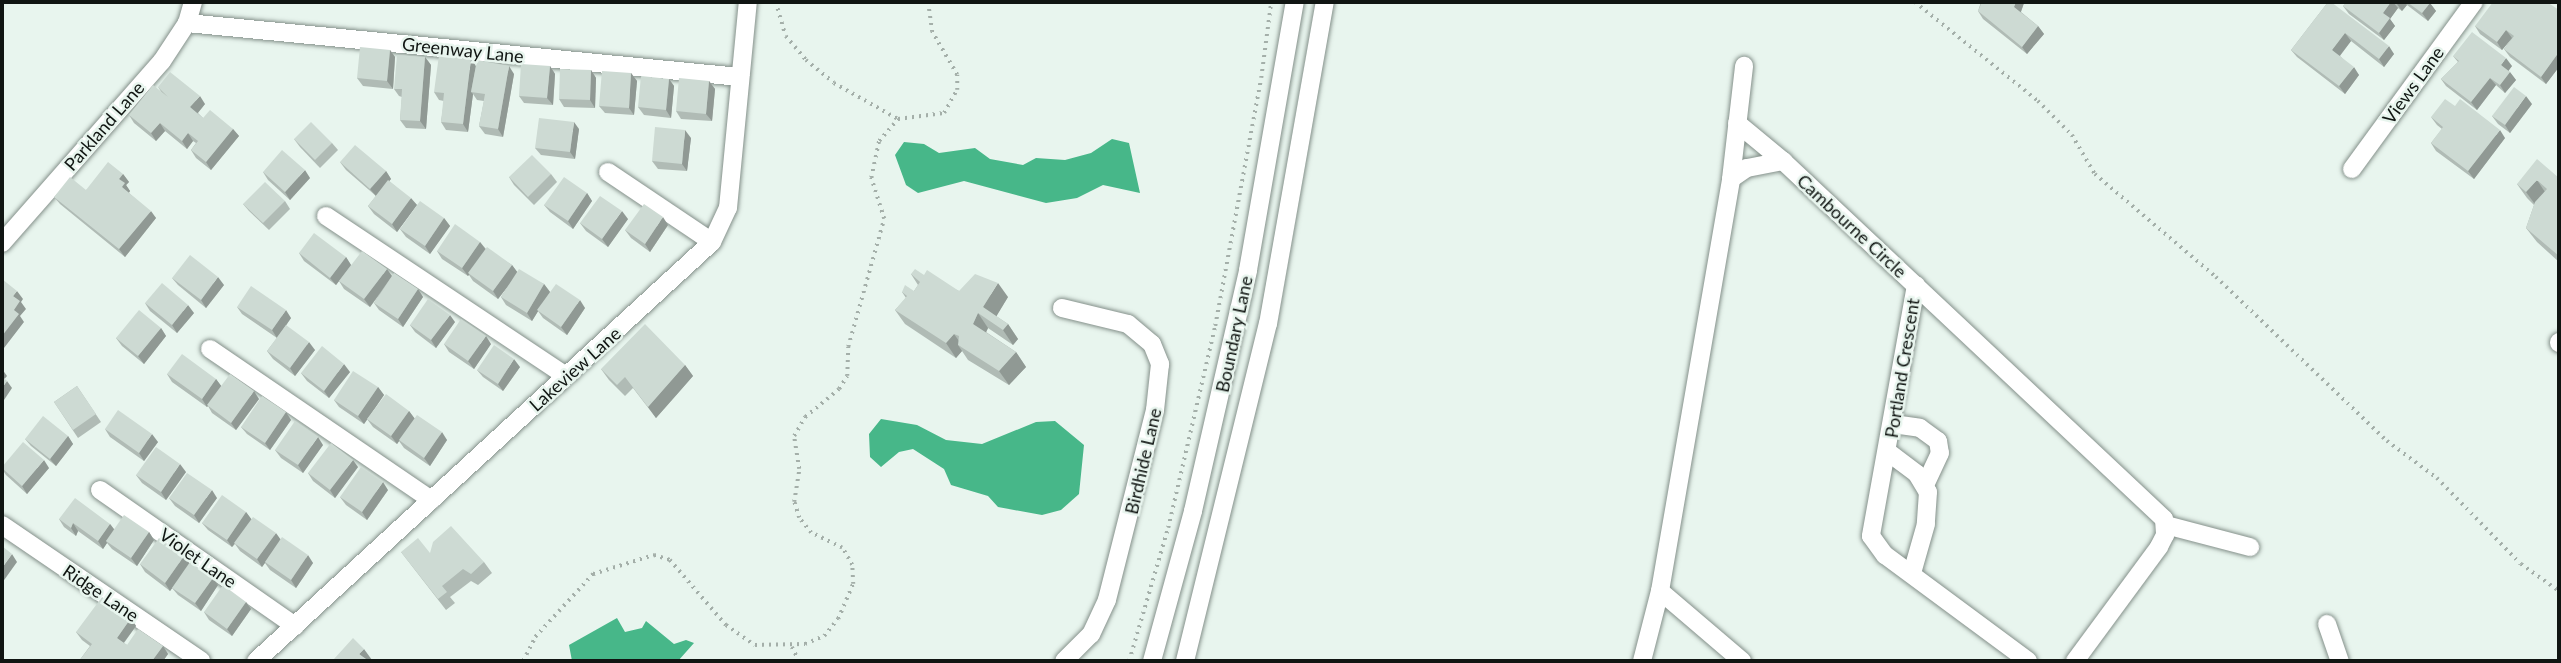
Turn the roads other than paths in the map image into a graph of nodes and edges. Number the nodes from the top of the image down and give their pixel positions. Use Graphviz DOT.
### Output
graph roads {
  1 [pos="193,2"];
  2 [pos="748,2"];
  3 [pos="1295,2"];
  4 [pos="1325,2"];
  5 [pos="2474,2"];
  6 [pos="187,23"];
  7 [pos="1744,66"];
  8 [pos="740,77"];
  9 [pos="1737,123"];
  10 [pos="1783,161"];
  11 [pos="2352,169"];
  12 [pos="608,172"];
  13 [pos="1731,179"];
  14 [pos="326,216"];
  15 [pos="712,242"];
  16 [pos="2,243"];
  17 [pos="1916,285"];
  18 [pos="1062,308"];
  19 [pos="209,349"];
  20 [pos="566,376"];
  21 [pos="1893,424"];
  22 [pos="1888,452"];
  23 [pos="1925,485"];
  24 [pos="100,490"];
  25 [pos="430,500"];
  26 [pos="2,524"];
  27 [pos="2166,525"];
  28 [pos="2250,547"];
  29 [pos="1912,573"];
  30 [pos="1660,592"];
  31 [pos="2327,624"];
  32 [pos="296,626"];
  33 [pos="201,661"];
  34 [pos="256,661"];
  35 [pos="1064,661"];
  36 [pos="1152,661"];
  37 [pos="1185,661"];
  38 [pos="1642,661"];
  39 [pos="1742,661"];
  40 [pos="2028,661"];
  41 [pos="2075,661"];
  42 [pos="2340,661"];
  1 -- 6 [label="street, Parkland Lane"];
  2 -- 8 [label="street, Lakeview Lane"];
  3 -- 36 [label="street, Boundary Lane"];
  4 -- 37 [label="street, Boundary Lane"];
  5 -- 11 [label="street, Views Lane"];
  6 -- 8 [label="street, Greenway Lane"];
  6 -- 16 [label="street, Parkland Lane"];
  7 -- 9 [label="street"];
  8 -- 15 [label="street, Lakeview Lane"];
  9 -- 10 [label="street"];
  9 -- 13 [label="street"];
  10 -- 13 [label="street, Cambourne Circle"];
  10 -- 17 [label="street, Cambourne Circle"];
  12 -- 15 [label="street"];
  13 -- 30 [label="street"];
  14 -- 20 [label="street"];
  15 -- 20 [label="street, Lakeview Lane"];
  17 -- 21 [label="street, Portland Crescent"];
  17 -- 27 [label="street, Cambourne Circle"];
  18 -- 35 [label="street, Birdhide Lane"];
  19 -- 25 [label="street"];
  20 -- 25 [label="street, Lakeview Lane"];
  21 -- 22 [label="street, Portland Crescent"];
  21 -- 23 [label="street"];
  22 -- 23 [label="street, Portland Crescent"];
  22 -- 29 [label="street, Portland Crescent"];
  23 -- 29 [label="street"];
  24 -- 32 [label="street, Violet Lane"];
  25 -- 32 [label="street, Lakeview Lane"];
  26 -- 33 [label="street, Ridge Lane"];
  27 -- 28 [label="street"];
  27 -- 41 [label="street"];
  29 -- 40 [label="street, Portland Crescent"];
  30 -- 38 [label="street"];
  30 -- 39 [label="street"];
  31 -- 42 [label="street"];
  32 -- 34 [label="street, Lakeview Lane"];
}
